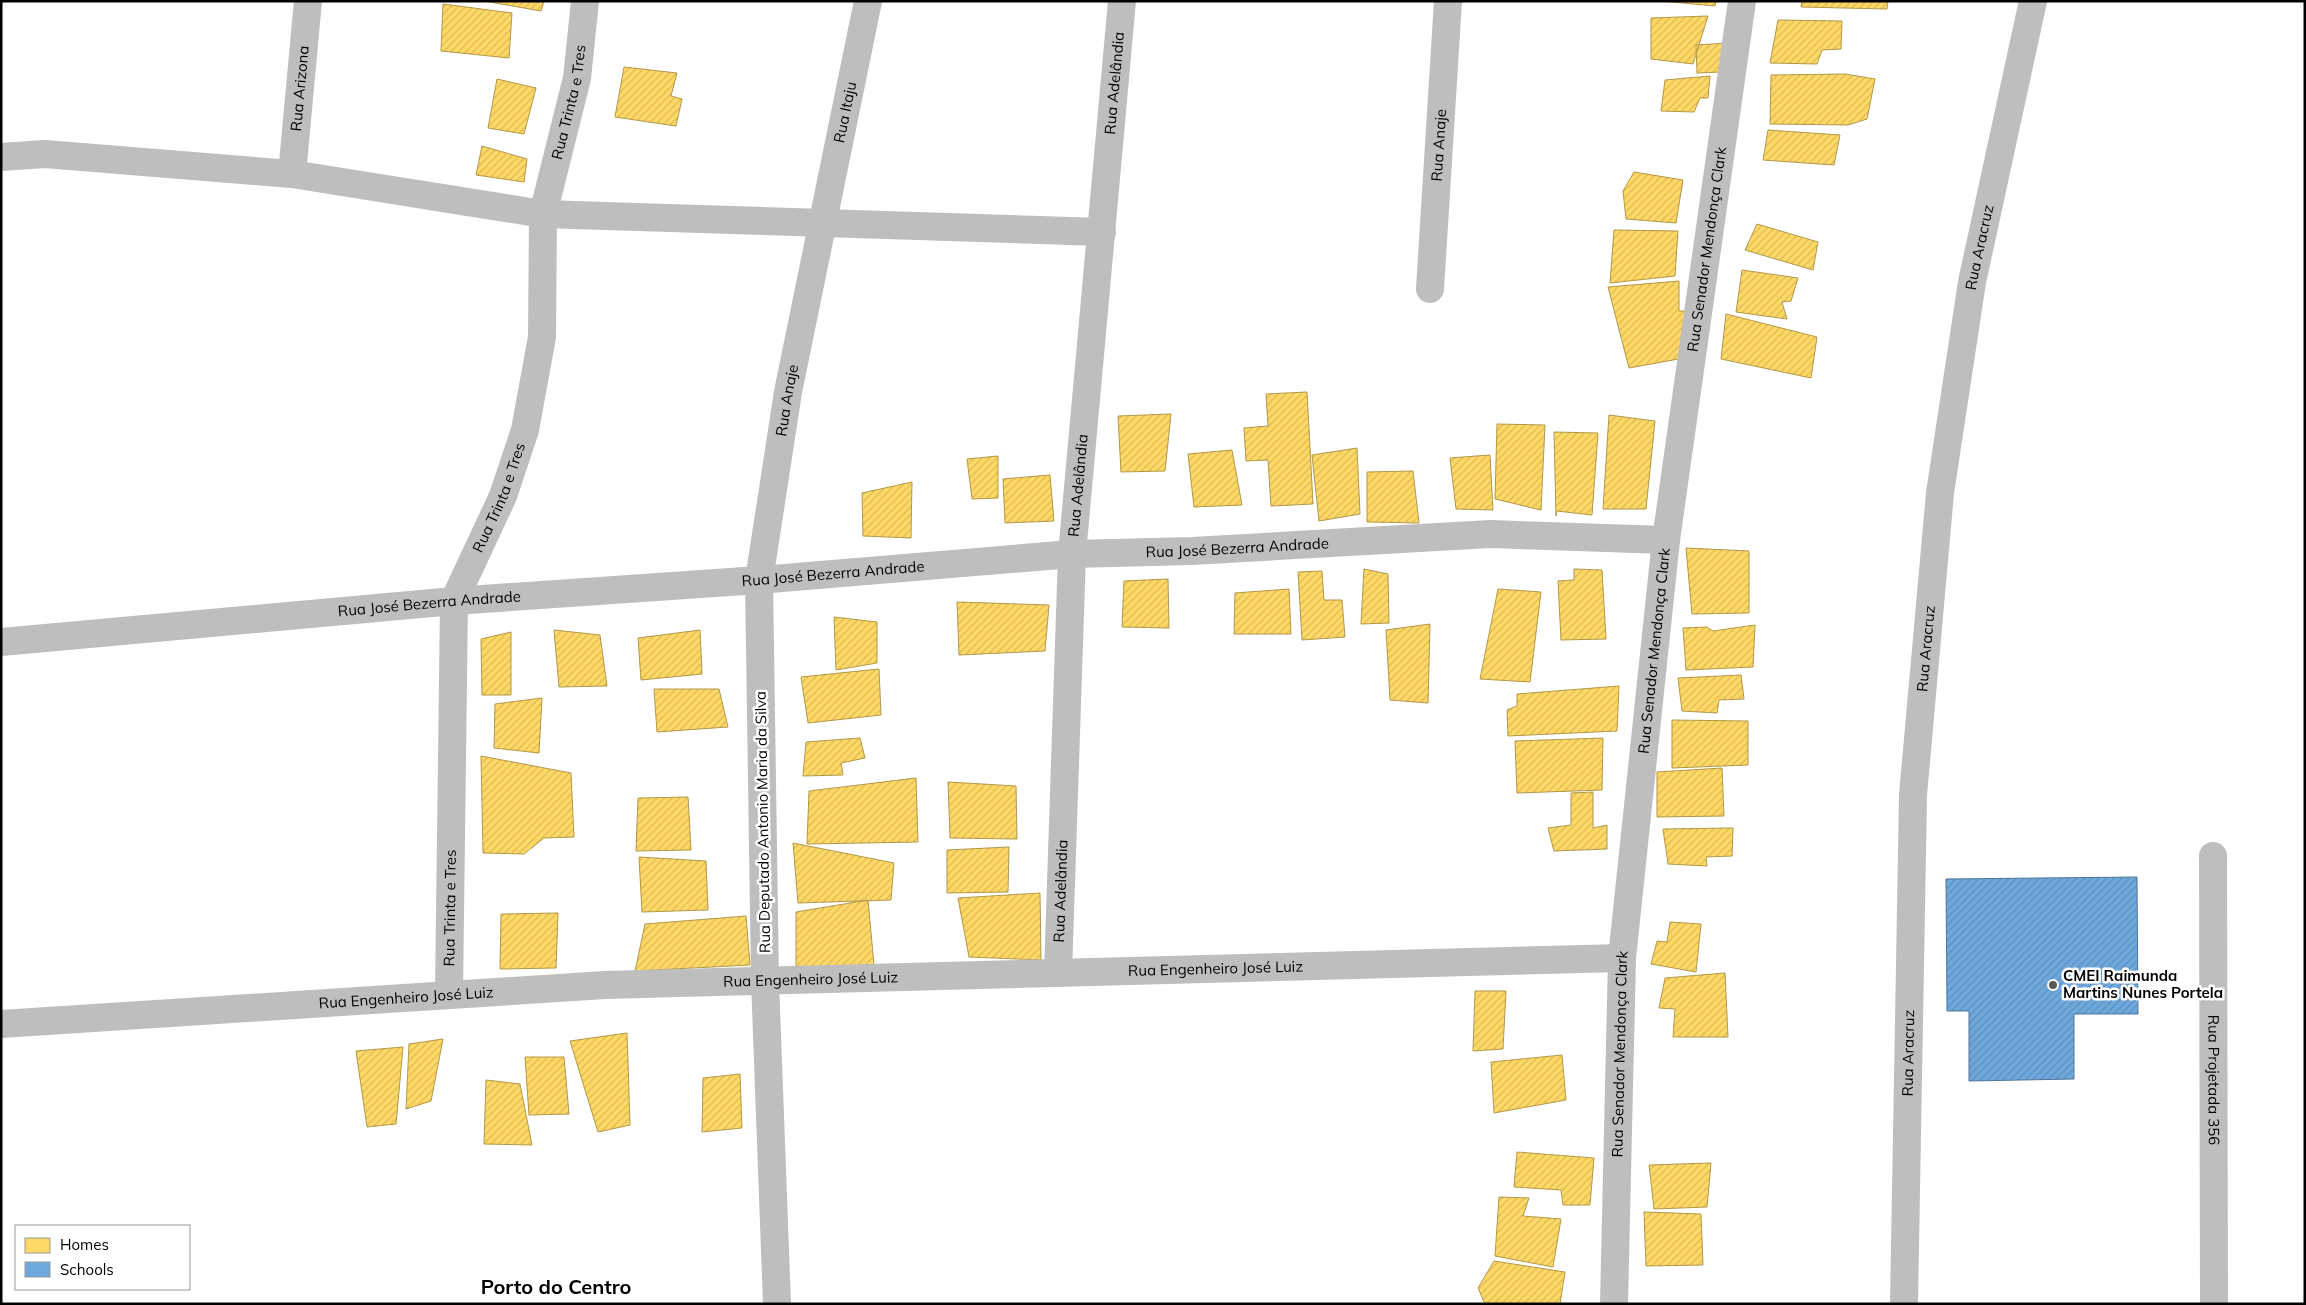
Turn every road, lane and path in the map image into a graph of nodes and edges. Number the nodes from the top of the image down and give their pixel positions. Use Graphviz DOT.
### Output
graph roads {
  1 [pos="308,1"];
  2 [pos="586,1"];
  3 [pos="868,1"];
  4 [pos="1122,1"];
  5 [pos="1448,1"];
  6 [pos="1742,1"];
  7 [pos="2033,1"];
  8 [pos="1,156"];
  9 [pos="292,174"];
  10 [pos="543,214"];
  11 [pos="822,223"];
  12 [pos="1102,232"];
  13 [pos="1430,289"];
  14 [pos="1666,540"];
  15 [pos="1072,554"];
  16 [pos="759,580"];
  17 [pos="454,601"];
  18 [pos="1,642"];
  19 [pos="2212,856"];
  20 [pos="1622,958"];
  21 [pos="1058,972"];
  22 [pos="765,981"];
  23 [pos="449,994"];
  24 [pos="1,1024"];
  25 [pos="777,1304"];
  26 [pos="1614,1304"];
  27 [pos="1904,1304"];
  28 [pos="2214,1304"];
  1 -- 9 [label="street, Rua Arizona"];
  2 -- 10 [label="street, Rua Trinta e Tres"];
  3 -- 11 [label="street, Rua Itaju"];
  4 -- 12 [label="street, Rua Adelândia"];
  5 -- 13 [label="street, Rua Anaje"];
  6 -- 14 [label="street, Rua Senador Mendonça Clark"];
  7 -- 27 [label="street, Rua Aracruz"];
  8 -- 9 [label="street"];
  9 -- 10 [label="street"];
  10 -- 11 [label="street"];
  10 -- 17 [label="street, Rua Trinta e Tres"];
  11 -- 12 [label="street"];
  11 -- 16 [label="street, Rua Anaje"];
  12 -- 15 [label="street, Rua Adelândia"];
  14 -- 15 [label="street, Rua José Bezerra Andrade"];
  14 -- 20 [label="street, Rua Senador Mendonça Clark"];
  15 -- 16 [label="street, Rua José Bezerra Andrade"];
  15 -- 21 [label="street, Rua Adelândia"];
  16 -- 17 [label="street, Rua José Bezerra Andrade"];
  16 -- 22 [label="street, Rua Deputado Antonio Maria da Silva"];
  17 -- 18 [label="street, Rua José Bezerra Andrade"];
  17 -- 23 [label="street, Rua Trinta e Tres"];
  19 -- 28 [label="street, Rua Projetada 356"];
  20 -- 21 [label="street, Rua Engenheiro José Luiz"];
  20 -- 26 [label="street, Rua Senador Mendonça Clark"];
  21 -- 22 [label="street, Rua Engenheiro José Luiz"];
  22 -- 23 [label="street, Rua Engenheiro José Luiz"];
  22 -- 25 [label="street, Rua Deputado Antonio Maria da Silva"];
  23 -- 24 [label="street, Rua Engenheiro José Luiz"];
}
